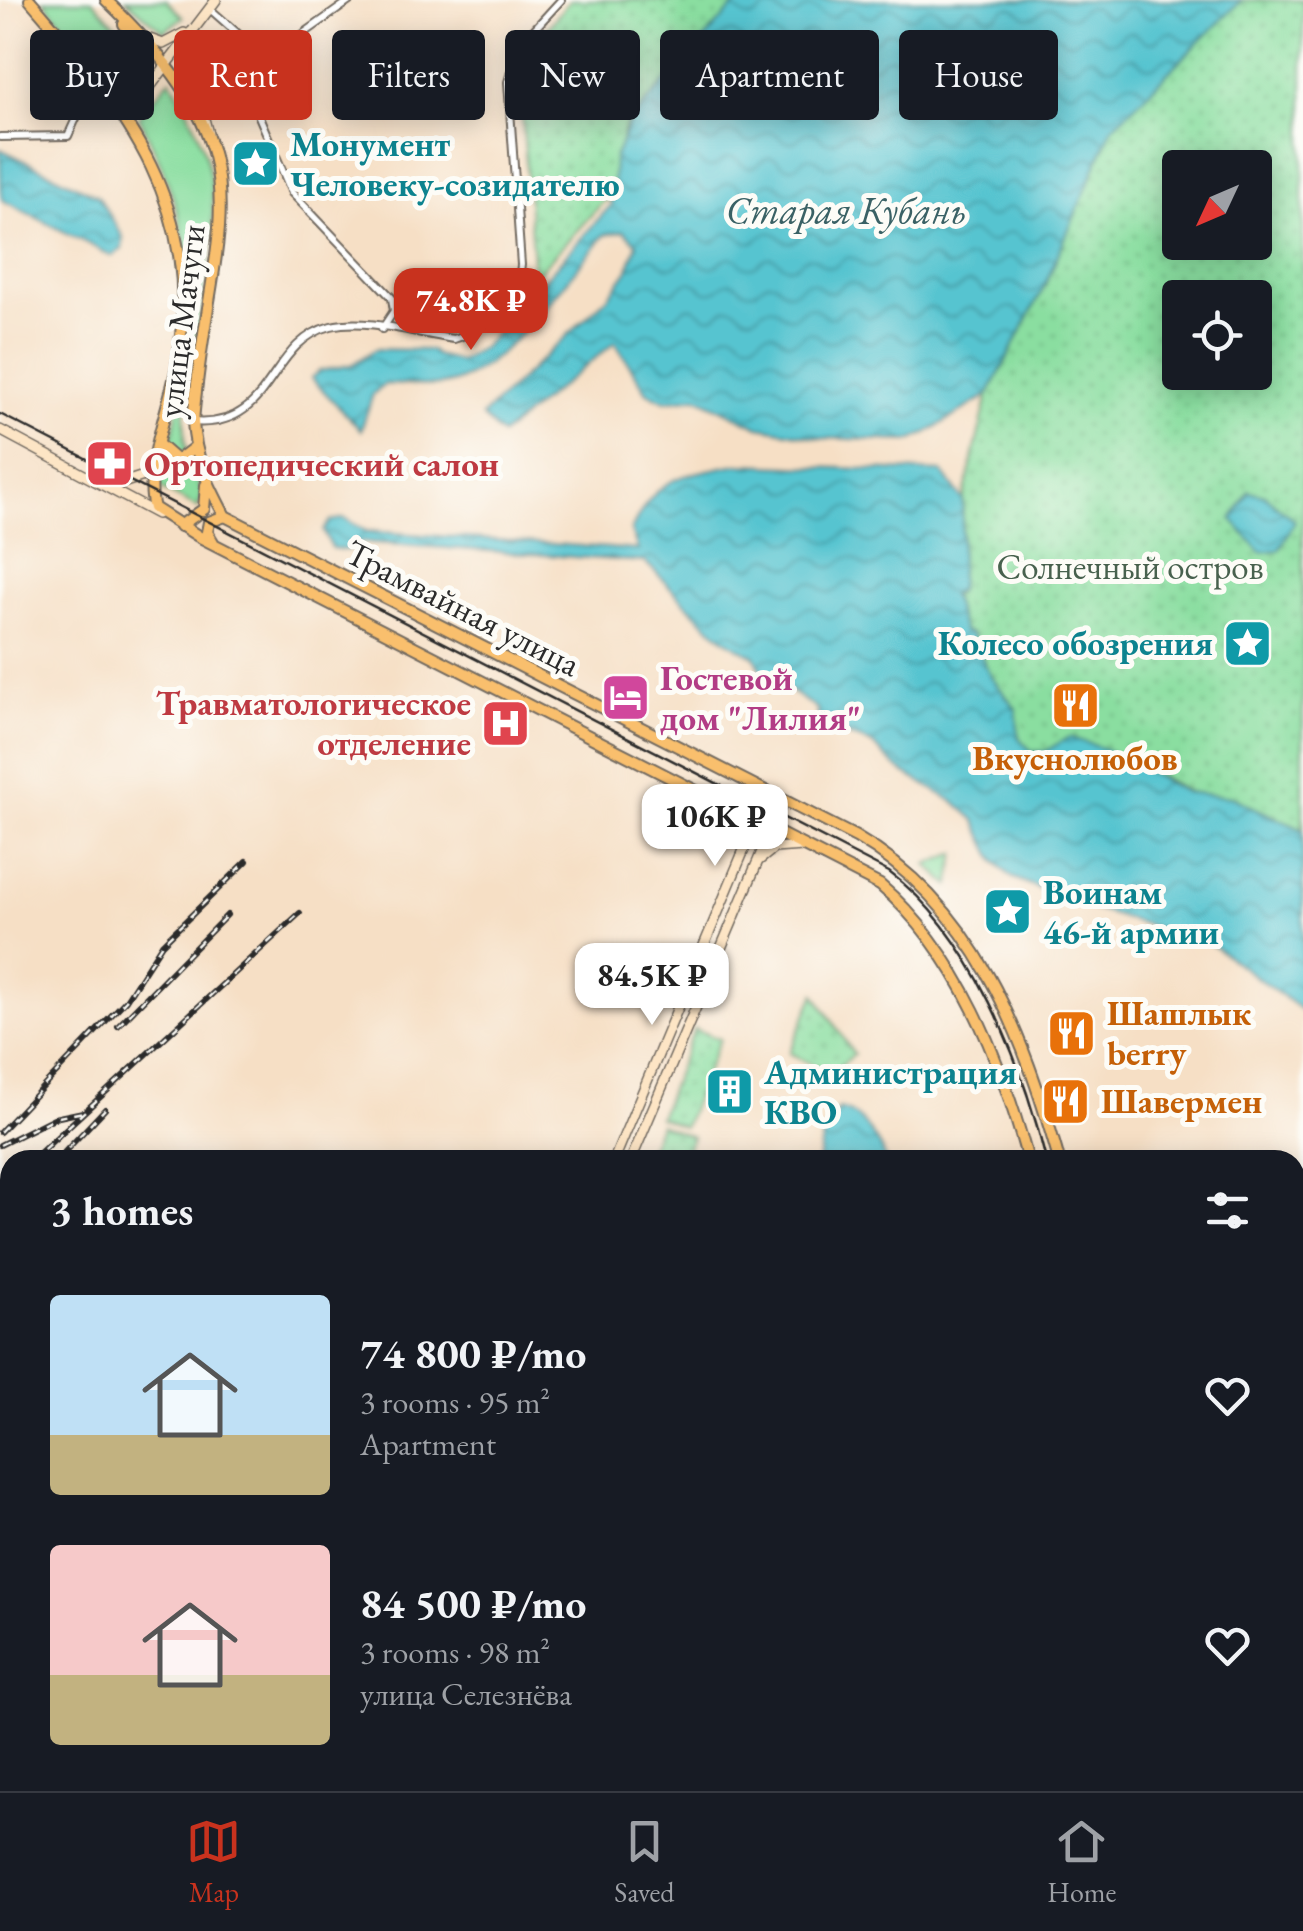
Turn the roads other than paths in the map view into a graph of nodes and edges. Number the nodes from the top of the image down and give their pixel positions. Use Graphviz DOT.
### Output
graph roads {
  1 [pos="30,0"];
  2 [pos="106,0"];
  3 [pos="351,0"];
  4 [pos="561,0"];
  5 [pos="212,4"];
  6 [pos="56,30"];
  7 [pos="128,30"];
  8 [pos="137,30"];
  9 [pos="191,30"];
  10 [pos="154,48"];
  11 [pos="174,52"];
  12 [pos="166,62"];
  13 [pos="154,79"];
  14 [pos="75,120"];
  15 [pos="128,120"];
  16 [pos="206,120"];
  17 [pos="261,120"];
  18 [pos="208,134"];
  19 [pos="0,138"];
  20 [pos="382,329"];
  21 [pos="194,422"];
  22 [pos="0,430"];
  23 [pos="160,446"];
  24 [pos="194,447"];
  25 [pos="153,473"];
  26 [pos="204,479"];
  27 [pos="110,487"];
  28 [pos="162,516"];
  29 [pos="225,516"];
  30 [pos="180,526"];
  31 [pos="213,543"];
  32 [pos="783,802"];
  33 [pos="722,803"];
  34 [pos="772,828"];
  35 [pos="808,846"];
  36 [pos="756,862"];
  37 [pos="618,1150"];
  38 [pos="635,1150"];
  39 [pos="1025,1150"];
  40 [pos="1056,1150"];
  1 -- 6 [label="main road, улица Мачуги"];
  2 -- 7 [label="main road"];
  2 -- 8 [label="main road, улица Мачуги"];
  3 -- 5 [label="street"];
  4 -- 20 [label="street"];
  5 -- 9 [label="main road"];
  10 -- 12 [label="main road, улица Мачуги"];
  11 -- 12 [label="main road"];
  12 -- 13 [label="main road"];
  12 -- 18 [label="main road, улица Мачуги"];
  14 -- 19 [label="street"];
  15 -- 23 [label="main road, улица Мачуги"];
  16 -- 18 [label="main road"];
  17 -- 20 [label="street"];
  18 -- 21 [label="main road, улица Мачуги"];
  20 -- 21 [label="street"];
  21 -- 24 [label="main road, улица Мачуги"];
  22 -- 27 [label="main road, Трамвайная улица"];
  23 -- 24 [label="main road, улица Мачуги"];
  23 -- 25 [label="main road, улица Мачуги"];
  24 -- 26 [label="main road, улица Мачуги"];
  25 -- 27 [label="main road"];
  25 -- 28 [label="main road, улица Мачуги"];
  26 -- 29 [label="main road, улица Мачуги"];
  26 -- 30 [label="main road"];
  27 -- 28 [label="main road, Трамвайная улица"];
  28 -- 30 [label="main road, Трамвайная улица"];
  29 -- 31 [label="main road"];
  29 -- 32 [label="main road, Трамвайная улица"];
  30 -- 31 [label="main road, Трамвайная улица"];
  31 -- 33 [label="main road, Трамвайная улица"];
  32 -- 34 [label="main road"];
  32 -- 40 [label="main road, Трамвайная улица"];
  33 -- 34 [label="main road, Трамвайная улица"];
  33 -- 37 [label="main road"];
  34 -- 35 [label="main road, Трамвайная улица"];
  34 -- 36 [label="main road"];
  35 -- 36 [label="main road"];
  35 -- 39 [label="main road, Трамвайная улица"];
  36 -- 38 [label="main road"];
}
